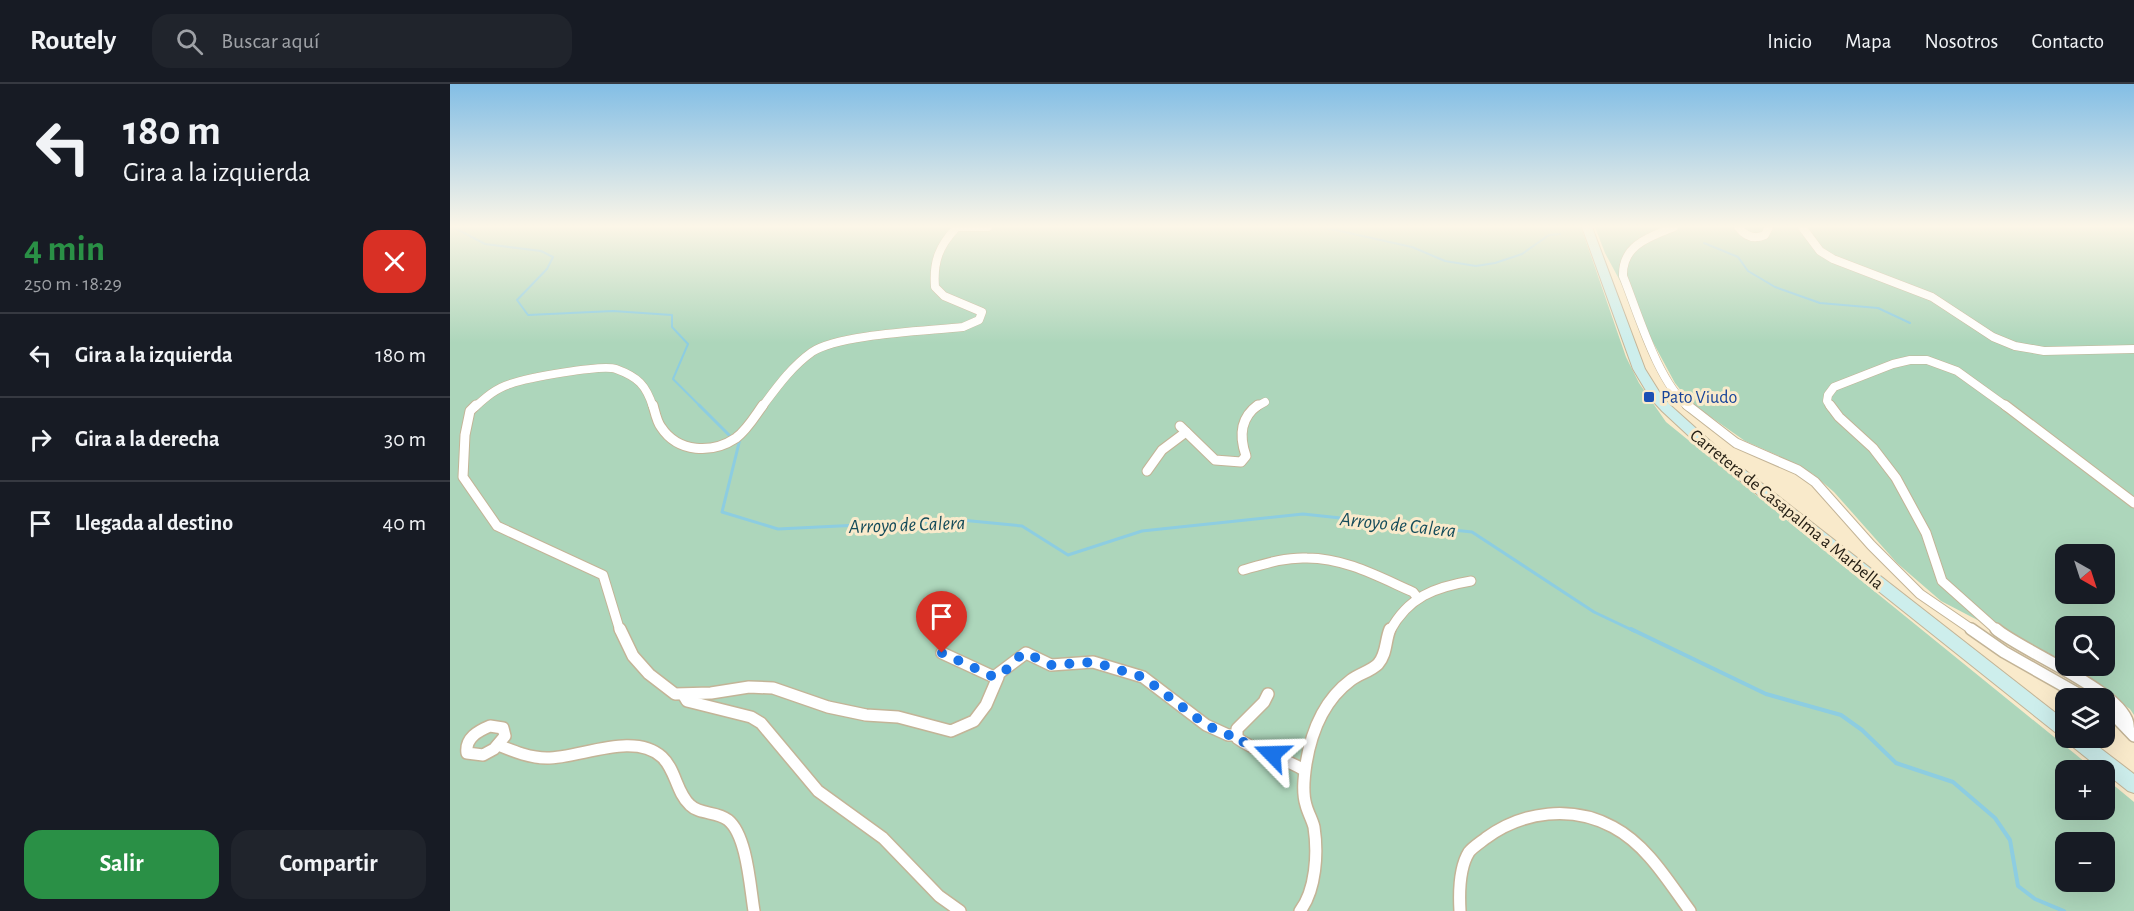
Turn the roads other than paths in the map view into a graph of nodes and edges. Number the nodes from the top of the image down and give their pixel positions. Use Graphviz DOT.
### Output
graph roads {
  1 [pos="936,266"];
  2 [pos="1601,266"];
  3 [pos="1622,266"];
  4 [pos="1850,266"];
  5 [pos="2134,349"];
  6 [pos="1265,402"];
  7 [pos="1147,471"];
  8 [pos="2134,502"];
  9 [pos="1243,570"];
  10 [pos="1471,581"];
  11 [pos="1416,597"];
  12 [pos="942,653"];
  13 [pos="998,677"];
  14 [pos="2068,688"];
  15 [pos="1268,694"];
  16 [pos="684,696"];
  17 [pos="2115,718"];
  18 [pos="2055,722"];
  19 [pos="2131,732"];
  20 [pos="1236,735"];
  21 [pos="498,745"];
  22 [pos="2086,748"];
  23 [pos="1304,770"];
  24 [pos="2134,786"];
  25 [pos="754,911"];
  26 [pos="960,911"];
  27 [pos="1300,911"];
  28 [pos="1460,911"];
  29 [pos="1690,911"];
  1 -- 16 [label="street"];
  2 -- 18 [label="main road, Carretera de Casapalma a Marbella"];
  3 -- 14 [label="street"];
  4 -- 5 [label="street"];
  6 -- 7 [label="street"];
  8 -- 19 [label="street"];
  9 -- 11 [label="street"];
  10 -- 11 [label="street"];
  11 -- 23 [label="street"];
  12 -- 13 [label="street"];
  13 -- 16 [label="street"];
  13 -- 20 [label="street"];
  15 -- 20 [label="street"];
  16 -- 26 [label="street"];
  17 -- 19 [label="street"];
  20 -- 23 [label="street"];
  21 -- 25 [label="street"];
  22 -- 24 [label="main road"];
  23 -- 27 [label="street"];
  28 -- 29 [label="street"];
}
